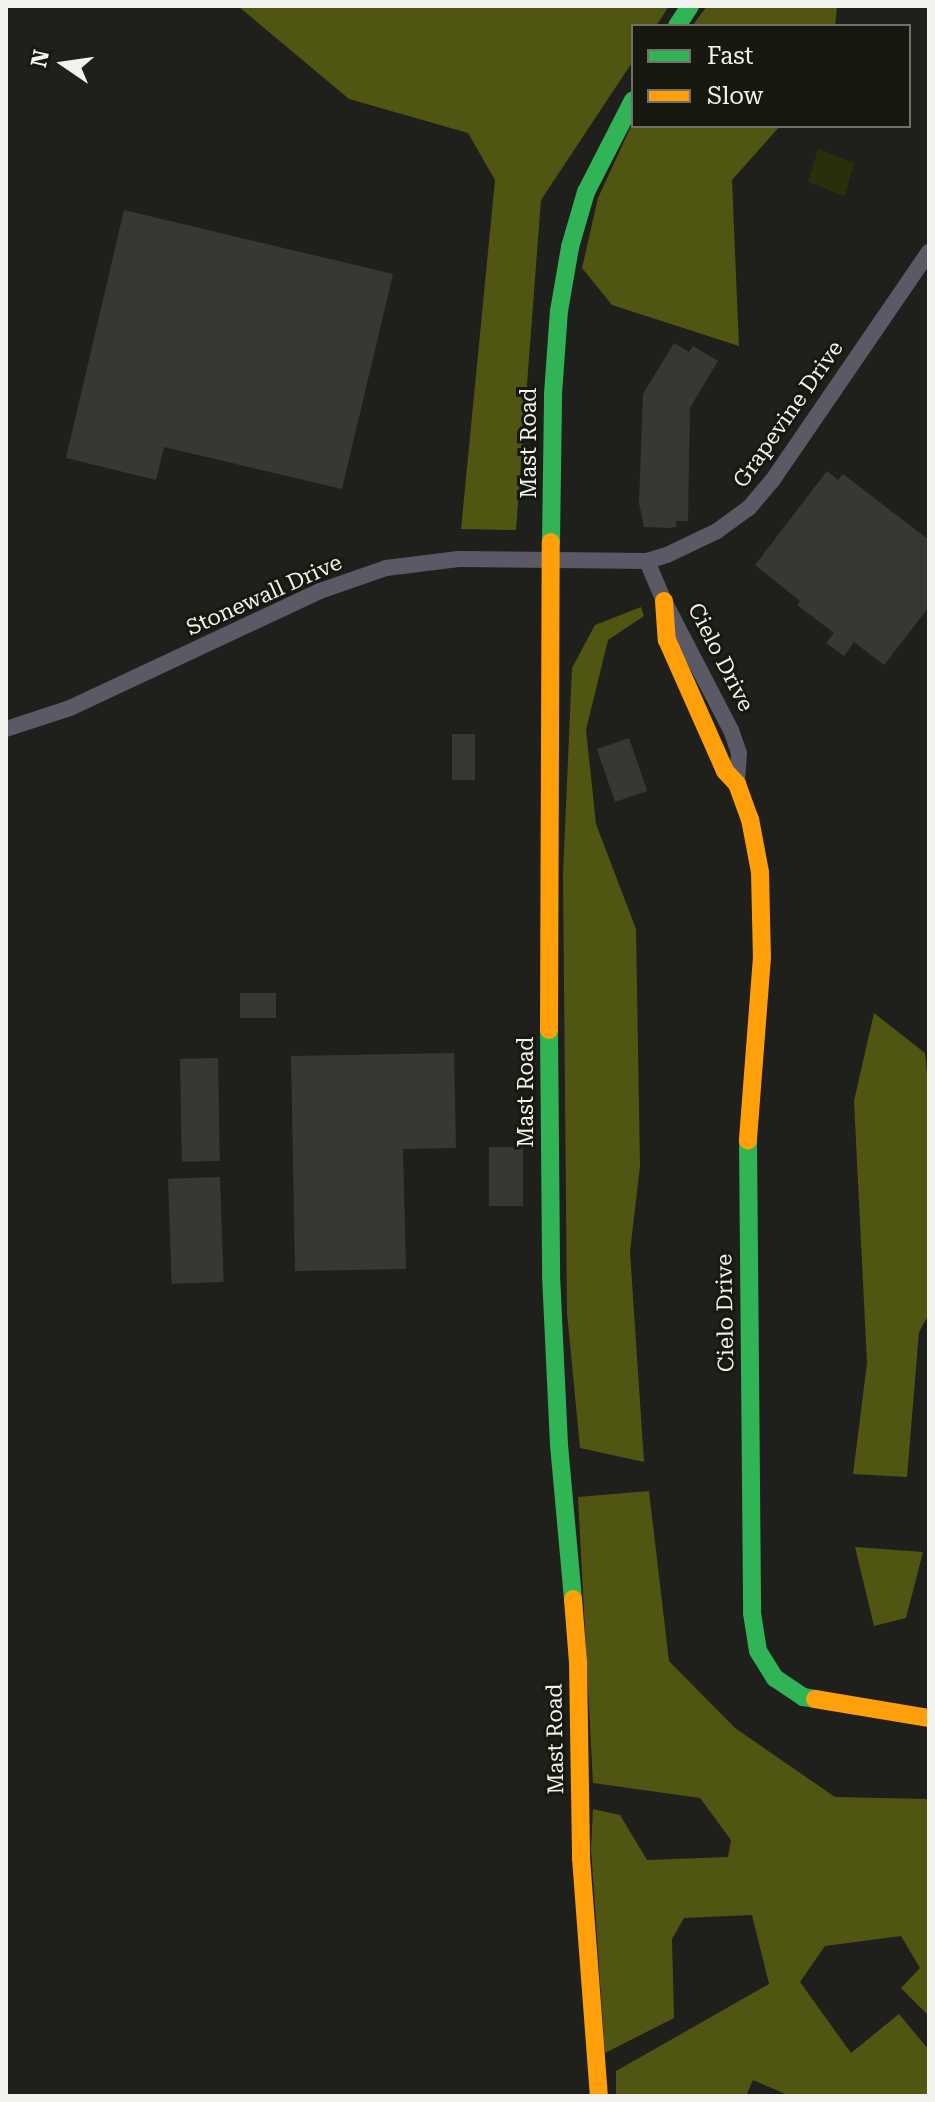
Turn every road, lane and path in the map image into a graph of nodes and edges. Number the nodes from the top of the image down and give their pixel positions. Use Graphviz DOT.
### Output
graph roads {
  1 [pos="690,6"];
  2 [pos="678,24"];
  3 [pos="631,104"];
  4 [pos="929,252"];
  5 [pos="553,559"];
  6 [pos="647,561"];
  7 [pos="664,601"];
  8 [pos="6,729"];
  9 [pos="929,1718"];
  10 [pos="599,2096"];
  1 -- 2 [label="street"];
  3 -- 5 [label="street, Mast Road"];
  4 -- 6 [label="street, Grapevine Drive"];
  5 -- 6 [label="street, Grapevine Drive"];
  5 -- 8 [label="street, Stonewall Drive"];
  5 -- 10 [label="street, Mast Road"];
  6 -- 7 [label="street, Cielo Drive"];
  7 -- 9 [label="street, Cielo Drive"];
}
